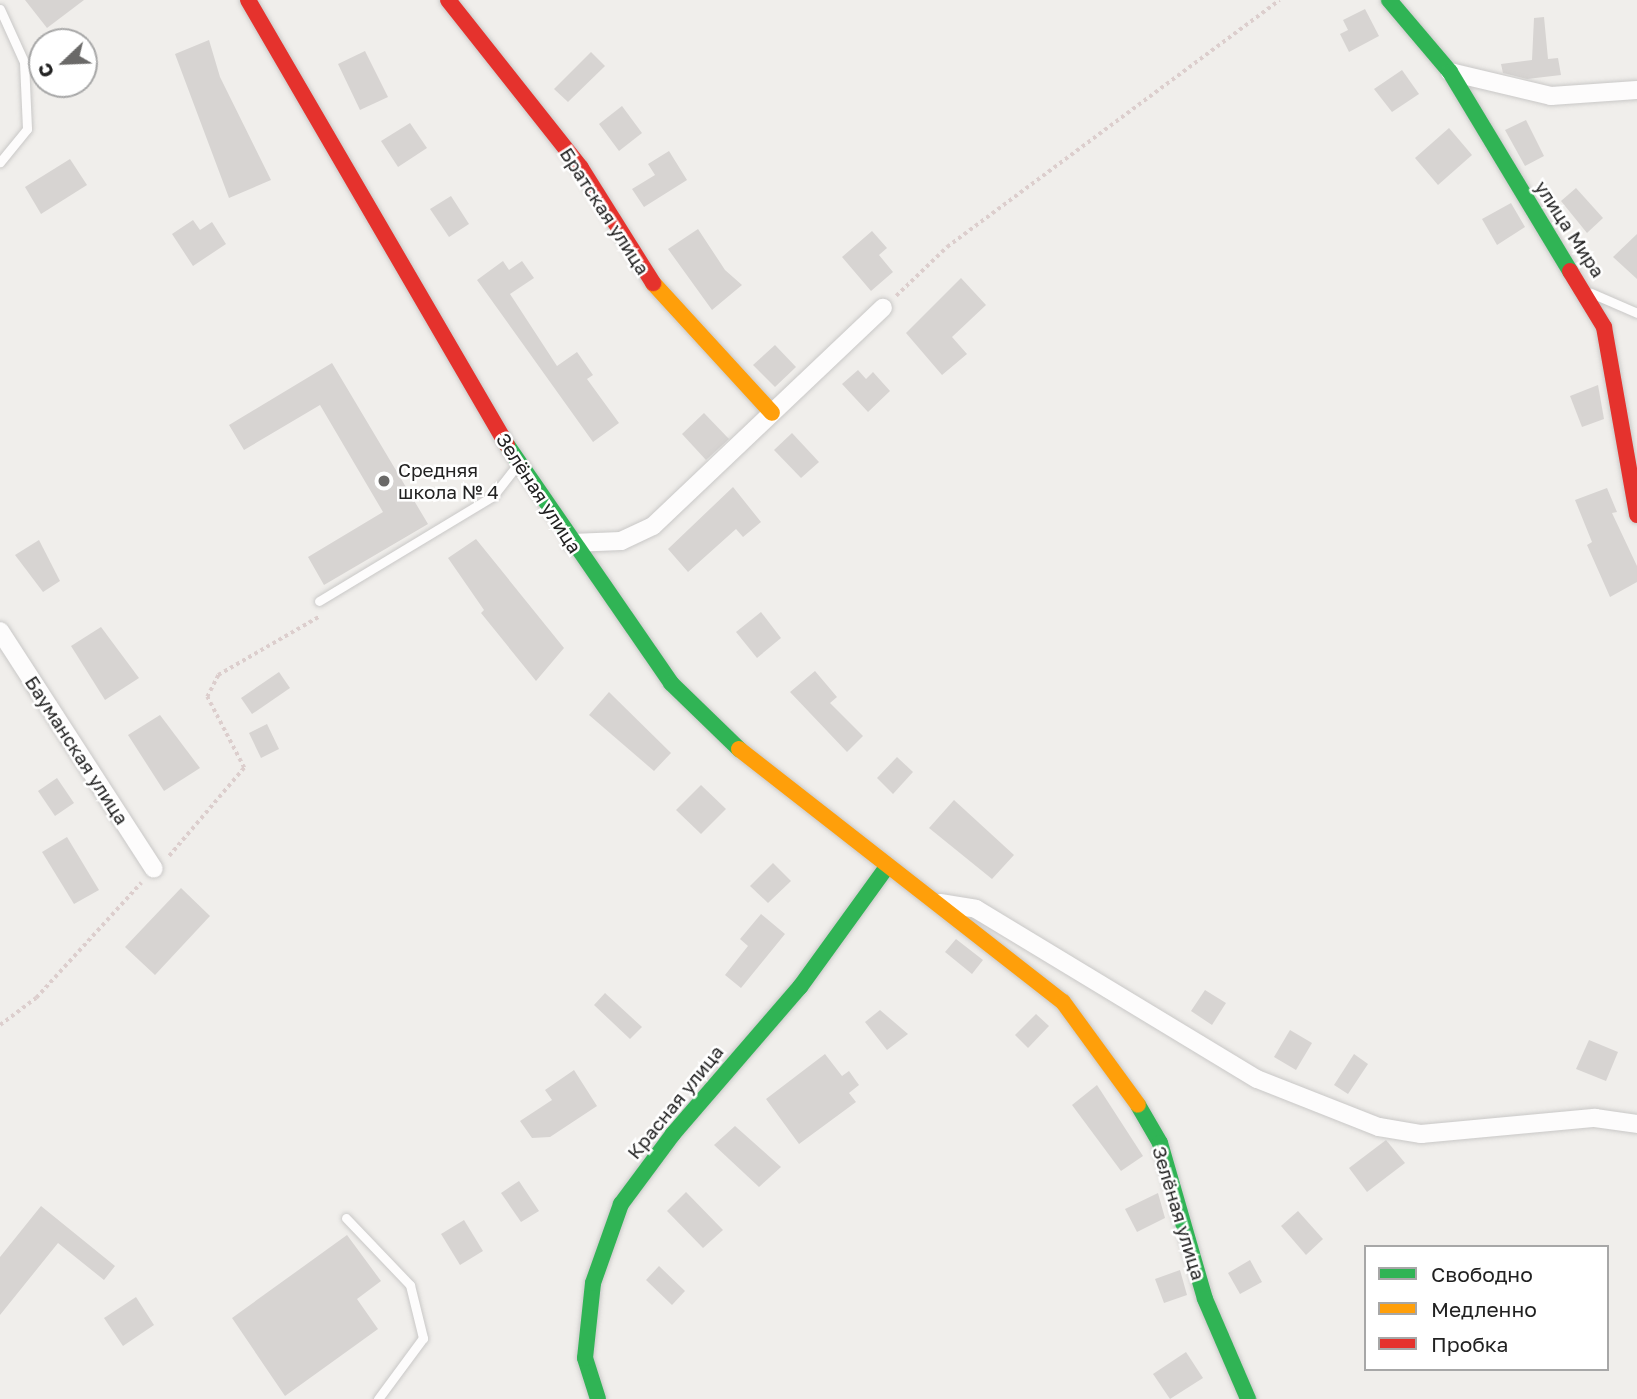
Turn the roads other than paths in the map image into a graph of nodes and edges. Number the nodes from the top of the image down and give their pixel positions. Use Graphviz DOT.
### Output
graph roads {
  1 [pos="248,0"];
  2 [pos="448,0"];
  3 [pos="1389,0"];
  4 [pos="0,9"];
  5 [pos="1450,72"];
  6 [pos="1637,90"];
  7 [pos="0,162"];
  8 [pos="1586,291"];
  9 [pos="883,308"];
  10 [pos="1637,313"];
  11 [pos="772,413"];
  12 [pos="518,464"];
  13 [pos="1637,515"];
  14 [pos="572,543"];
  15 [pos="319,601"];
  16 [pos="0,631"];
  17 [pos="886,868"];
  18 [pos="155,869"];
  19 [pos="932,902"];
  20 [pos="1637,1124"];
  21 [pos="346,1218"];
  22 [pos="585,1359"];
  23 [pos="378,1399"];
  24 [pos="588,1399"];
  25 [pos="598,1399"];
  26 [pos="1248,1399"];
  1 -- 12 [label="street, Зелёная улица"];
  2 -- 11 [label="street, Братская улица"];
  3 -- 5 [label="street, улица Мира"];
  4 -- 7 [label="lane"];
  5 -- 6 [label="street"];
  5 -- 8 [label="street, улица Мира"];
  8 -- 10 [label="lane"];
  8 -- 13 [label="street, улица Мира"];
  9 -- 11 [label="street"];
  11 -- 14 [label="street"];
  12 -- 14 [label="street, Зелёная улица"];
  12 -- 15 [label="lane"];
  14 -- 17 [label="street, Зелёная улица"];
  16 -- 18 [label="street, Бауманская улица"];
  17 -- 19 [label="street, Зелёная улица"];
  17 -- 22 [label="street, Красная улица"];
  19 -- 20 [label="street, Зелёная улица"];
  19 -- 26 [label="street, Зелёная улица"];
  21 -- 23 [label="lane"];
  22 -- 24 [label="street"];
  22 -- 25 [label="street, Красная улица"];
}
